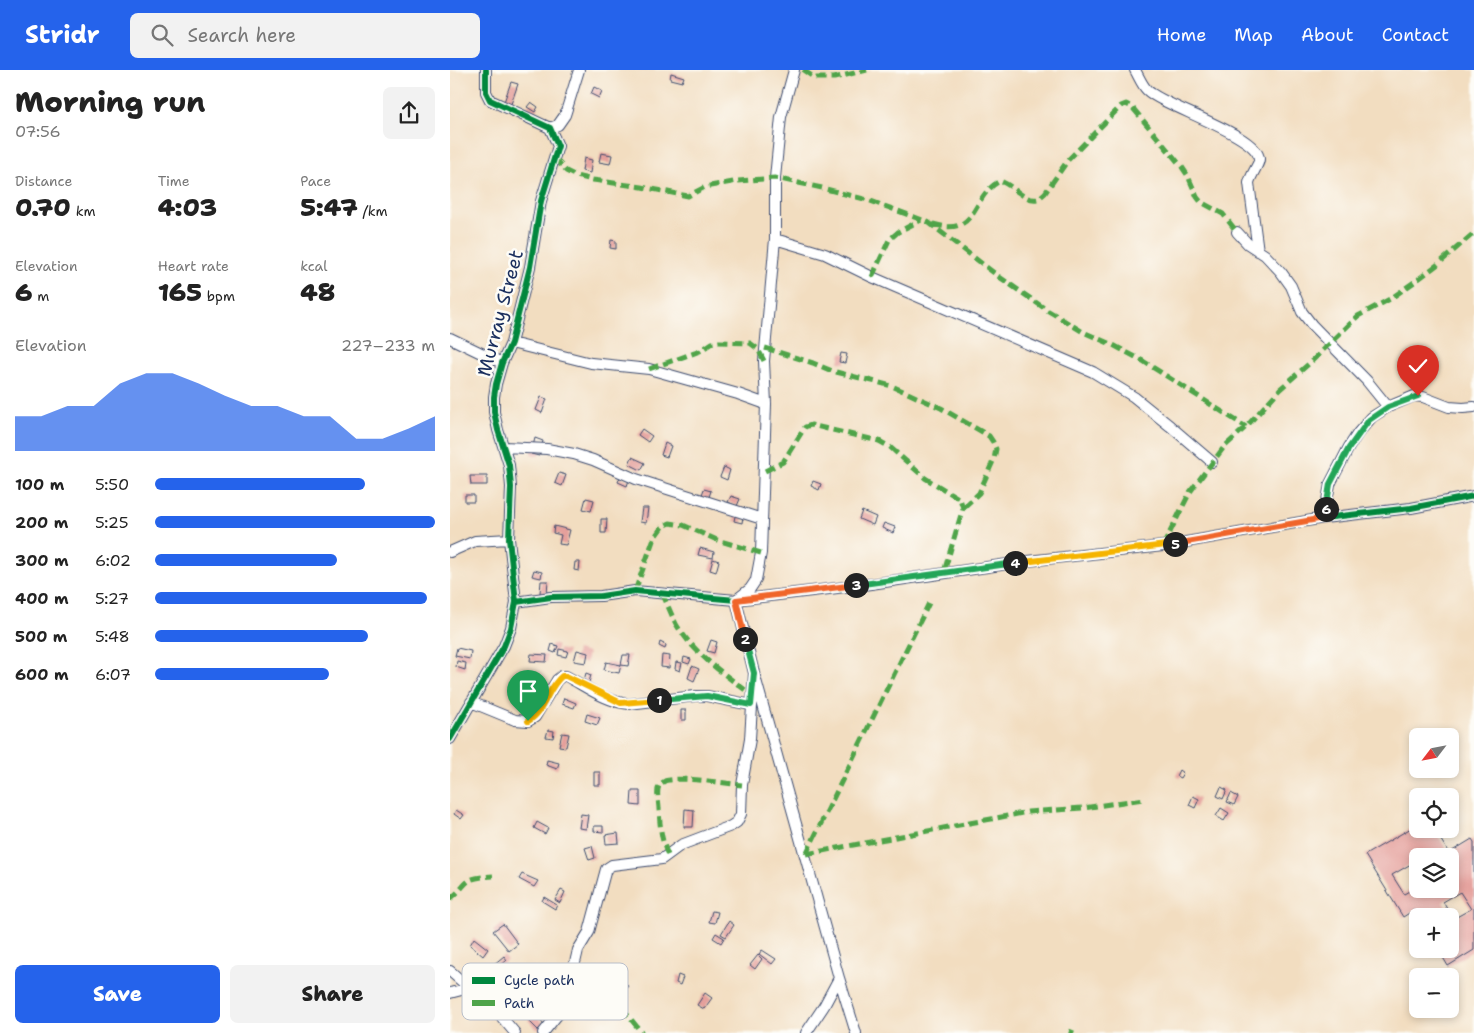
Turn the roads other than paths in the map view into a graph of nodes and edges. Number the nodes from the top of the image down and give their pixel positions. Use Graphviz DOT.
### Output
graph roads {
  1 [pos="486,70"];
  2 [pos="579,70"];
  3 [pos="794,70"];
  4 [pos="1136,70"];
  5 [pos="550,128"];
  6 [pos="1236,232"];
  7 [pos="775,239"];
  8 [pos="1258,251"];
  9 [pos="450,338"];
  10 [pos="511,343"];
  11 [pos="502,363"];
  12 [pos="766,404"];
  13 [pos="1388,407"];
  14 [pos="1474,407"];
  15 [pos="504,447"];
  16 [pos="1212,462"];
  17 [pos="1474,496"];
  18 [pos="1324,518"];
  19 [pos="762,519"];
  20 [pos="509,539"];
  21 [pos="450,552"];
  22 [pos="736,600"];
  23 [pos="516,602"];
  24 [pos="754,673"];
  25 [pos="471,702"];
  26 [pos="751,705"];
  27 [pos="450,739"];
  28 [pos="575,963"];
  29 [pos="450,971"];
  30 [pos="839,978"];
  31 [pos="462,982"];
  32 [pos="505,1020"];
  33 [pos="553,1020"];
  34 [pos="515,1033"];
  35 [pos="543,1033"];
  36 [pos="806,1033"];
  37 [pos="856,1033"];
  1 -- 5 [label="street"];
  2 -- 5 [label="street"];
  3 -- 7 [label="street"];
  4 -- 8 [label="street"];
  5 -- 10 [label="street, Murray Street"];
  6 -- 8 [label="street"];
  7 -- 12 [label="street"];
  7 -- 16 [label="street"];
  8 -- 13 [label="street"];
  9 -- 11 [label="street"];
  10 -- 11 [label="street, Murray Street"];
  10 -- 12 [label="street"];
  11 -- 15 [label="street, Murray Street"];
  12 -- 19 [label="street"];
  13 -- 14 [label="street"];
  13 -- 18 [label="street"];
  15 -- 19 [label="street"];
  15 -- 20 [label="street, Murray Street"];
  17 -- 18 [label="street"];
  18 -- 22 [label="street"];
  19 -- 22 [label="street"];
  20 -- 21 [label="street"];
  20 -- 23 [label="street, Murray Street"];
  22 -- 23 [label="street"];
  22 -- 24 [label="street"];
  23 -- 25 [label="street, Murray Street"];
  24 -- 26 [label="street"];
  24 -- 30 [label="street"];
  25 -- 26 [label="street"];
  25 -- 27 [label="street, Murray Street"];
  26 -- 28 [label="street"];
  29 -- 31 [label="street"];
  30 -- 36 [label="street"];
  30 -- 37 [label="street"];
  32 -- 34 [label="street"];
  33 -- 35 [label="street"];
}
